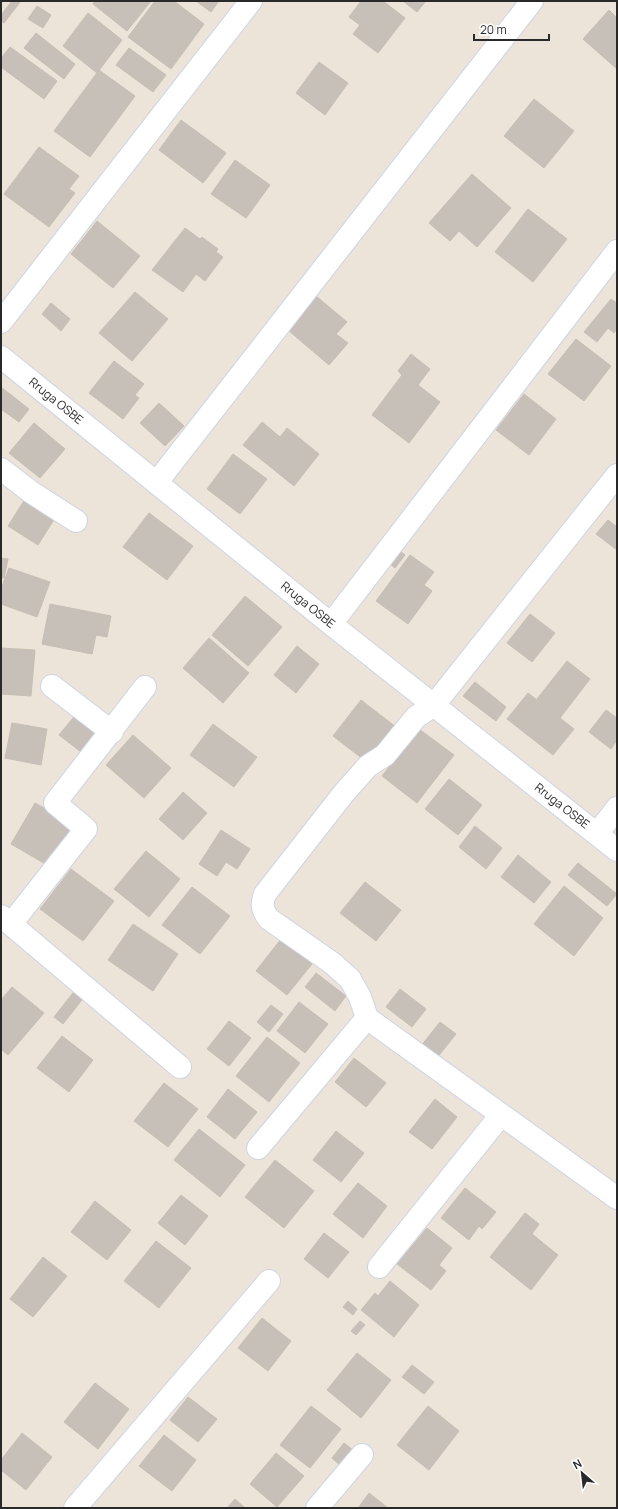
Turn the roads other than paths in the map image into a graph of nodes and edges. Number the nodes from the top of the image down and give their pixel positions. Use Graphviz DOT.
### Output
graph roads {
  1 [pos="251,1"];
  2 [pos="532,1"];
  3 [pos="617,251"];
  4 [pos="1,322"];
  5 [pos="1,357"];
  6 [pos="1,469"];
  7 [pos="617,475"];
  8 [pos="158,482"];
  9 [pos="76,521"];
  10 [pos="331,624"];
  11 [pos="52,686"];
  12 [pos="145,687"];
  13 [pos="434,705"];
  14 [pos="112,732"];
  15 [pos="617,808"];
  16 [pos="597,834"];
  17 [pos="617,850"];
  18 [pos="6,920"];
  19 [pos="367,1018"];
  20 [pos="180,1067"];
  21 [pos="501,1115"];
  22 [pos="258,1148"];
  23 [pos="617,1198"];
  24 [pos="380,1267"];
  25 [pos="269,1281"];
  26 [pos="362,1456"];
  27 [pos="75,1508"];
  28 [pos="317,1508"];
  1 -- 4 [label="street"];
  2 -- 8 [label="street"];
  3 -- 10 [label="street"];
  5 -- 8 [label="street, Rruga OSBE"];
  6 -- 9 [label="street"];
  7 -- 13 [label="street"];
  8 -- 10 [label="street, Rruga OSBE"];
  10 -- 13 [label="street, Rruga OSBE"];
  11 -- 14 [label="street"];
  12 -- 14 [label="street"];
  13 -- 16 [label="street, Rruga OSBE"];
  13 -- 19 [label="street"];
  14 -- 18 [label="street"];
  15 -- 16 [label="street"];
  16 -- 17 [label="street, Rruga OSBE"];
  18 -- 20 [label="street"];
  19 -- 21 [label="street"];
  19 -- 22 [label="street"];
  21 -- 23 [label="street"];
  21 -- 24 [label="street"];
  25 -- 27 [label="street"];
  26 -- 28 [label="street"];
}
